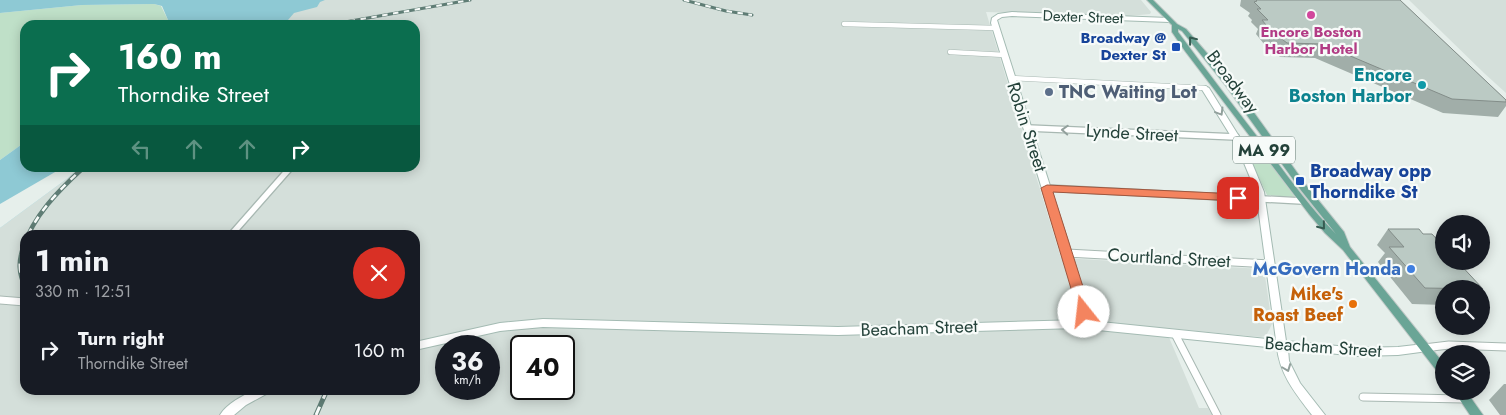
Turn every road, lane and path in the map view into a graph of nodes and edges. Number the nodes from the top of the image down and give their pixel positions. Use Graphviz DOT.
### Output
graph roads {
  1 [pos="1150,0"];
  2 [pos="997,16"];
  3 [pos="1172,23"];
  4 [pos="844,24"];
  5 [pos="996,28"];
  6 [pos="950,52"];
  7 [pos="1005,55"];
  8 [pos="1012,78"];
  9 [pos="1205,88"];
  10 [pos="1216,88"];
  11 [pos="1028,128"];
  12 [pos="1236,138"];
  13 [pos="286,172"];
  14 [pos="1047,188"];
  15 [pos="1262,199"];
  16 [pos="1302,201"];
  17 [pos="235,230"];
  18 [pos="1346,248"];
  19 [pos="1067,253"];
  20 [pos="1270,264"];
  21 [pos="0,300"];
  22 [pos="20,302"];
  23 [pos="1087,325"];
  24 [pos="1176,334"];
  25 [pos="420,345"];
  26 [pos="1281,345"];
  27 [pos="1506,347"];
  28 [pos="1424,348"];
  29 [pos="1435,361"];
  30 [pos="255,395"];
  31 [pos="1435,396"];
  32 [pos="1363,397"];
  33 [pos="1466,400"];
  34 [pos="226,415"];
  35 [pos="1217,415"];
  36 [pos="1319,415"];
  37 [pos="1477,415"];
  1 -- 3 [label="main road, MA 99"];
  2 -- 3 [label="main road, Dexter Street"];
  2 -- 5 [label="main road, Robin Street"];
  3 -- 10 [label="main road, Broadway / MA 99"];
  18 -- 3 [label="main road, Broadway / MA 99, one-way"];
  4 -- 5 [label="street"];
  5 -- 7 [label="main road, Robin Street"];
  6 -- 7 [label="street"];
  7 -- 8 [label="main road, Robin Street"];
  8 -- 9 [label="street"];
  8 -- 11 [label="main road, Robin Street"];
  9 -- 10 [label="main road"];
  9 -- 12 [label="main road, one-way"];
  10 -- 16 [label="main road, Broadway / MA 99"];
  12 -- 11 [label="street, Lynde Street, one-way"];
  11 -- 14 [label="main road, Robin Street"];
  12 -- 15 [label="main road"];
  13 -- 17 [label="street"];
  14 -- 15 [label="street"];
  14 -- 19 [label="main road, Robin Street"];
  15 -- 16 [label="street"];
  15 -- 20 [label="main road"];
  16 -- 18 [label="main road, Broadway / MA 99, one-way"];
  18 -- 28 [label="main road, Broadway / MA 99"];
  19 -- 20 [label="street, Courtland Street"];
  19 -- 23 [label="main road, Robin Street"];
  20 -- 26 [label="main road"];
  21 -- 22 [label="street"];
  23 -- 24 [label="main road, Beacham Street"];
  23 -- 25 [label="main road, Beacham Street"];
  24 -- 26 [label="main road, Beacham Street"];
  24 -- 35 [label="street"];
  26 -- 28 [label="main road, Beacham Street"];
  26 -- 36 [label="main road, one-way"];
  27 -- 28 [label="street"];
  28 -- 29 [label="main road, Broadway / MA 99"];
  30 -- 34 [label="main road"];
  31 -- 32 [label="street"];
  33 -- 37 [label="main road"];
}
